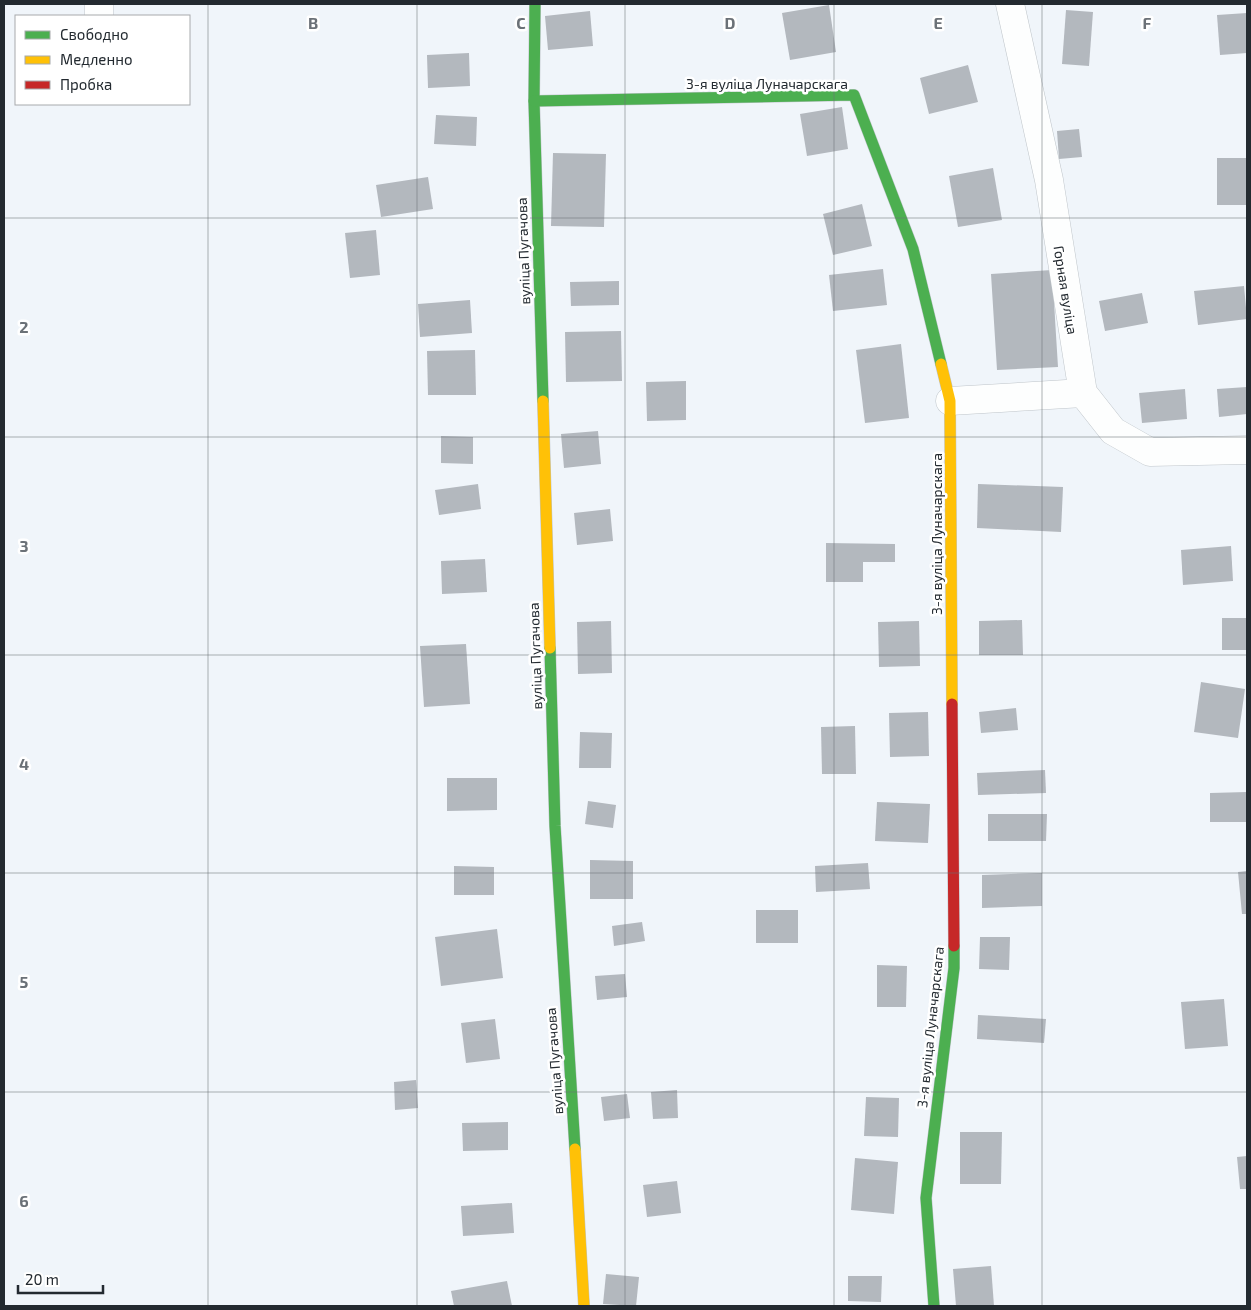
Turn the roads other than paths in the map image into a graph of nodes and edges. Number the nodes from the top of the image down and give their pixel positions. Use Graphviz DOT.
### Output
graph roads {
  1 [pos="535,4"];
  2 [pos="1010,4"];
  3 [pos="534,101"];
  4 [pos="1082,393"];
  5 [pos="950,401"];
  6 [pos="1247,450"];
  7 [pos="584,1306"];
  8 [pos="934,1306"];
  1 -- 3 [label="street, вуліца Пугачова"];
  2 -- 4 [label="street, Горная вуліца"];
  3 -- 5 [label="street, 3-я вуліца Луначарскага"];
  3 -- 7 [label="street, вуліца Пугачова"];
  4 -- 5 [label="street"];
  4 -- 6 [label="street"];
  5 -- 8 [label="street, 3-я вуліца Луначарскага"];
}
